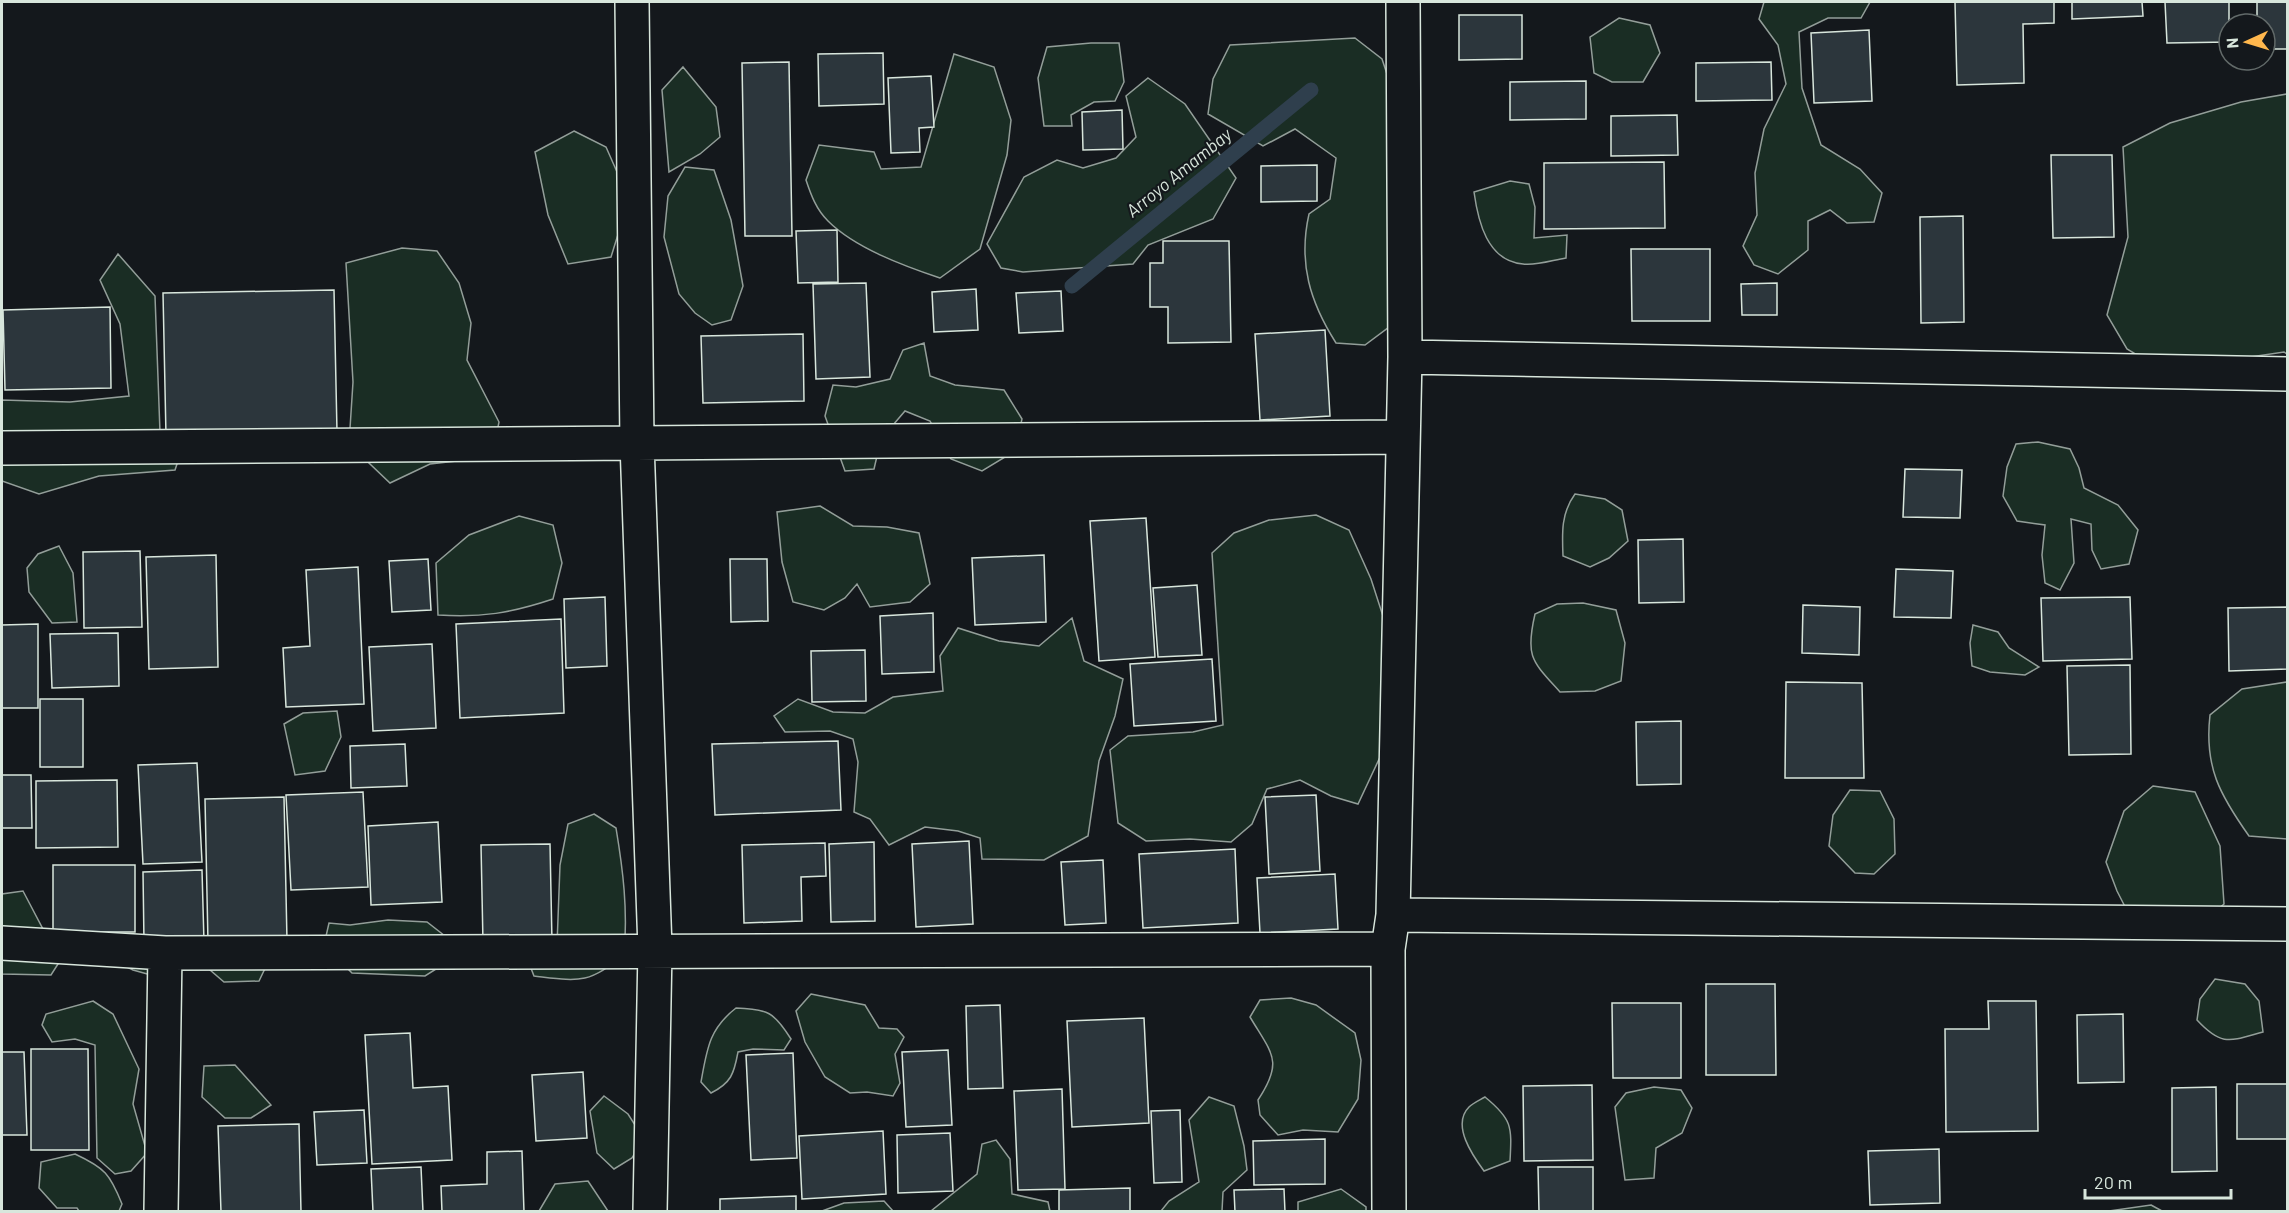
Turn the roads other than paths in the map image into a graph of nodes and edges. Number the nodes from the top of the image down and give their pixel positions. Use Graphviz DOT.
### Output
graph roads {
  1 [pos="632,2"];
  2 [pos="1403,2"];
  3 [pos="1405,357"];
  4 [pos="2288,374"];
  5 [pos="1402,437"];
  6 [pos="637,443"];
  7 [pos="2,448"];
  8 [pos="1393,915"];
  9 [pos="2288,924"];
  10 [pos="2,943"];
  11 [pos="655,949"];
  12 [pos="1388,949"];
  13 [pos="165,953"];
  14 [pos="161,1212"];
  15 [pos="650,1212"];
  16 [pos="1389,1212"];
  1 -- 6 [label="street"];
  2 -- 3 [label="street"];
  3 -- 4 [label="street"];
  3 -- 5 [label="street"];
  5 -- 6 [label="street"];
  5 -- 8 [label="street"];
  6 -- 7 [label="street"];
  6 -- 11 [label="street"];
  8 -- 9 [label="street"];
  8 -- 12 [label="street"];
  10 -- 13 [label="street"];
  11 -- 12 [label="street"];
  11 -- 13 [label="street"];
  11 -- 15 [label="street"];
  12 -- 16 [label="street"];
  13 -- 14 [label="street"];
}
